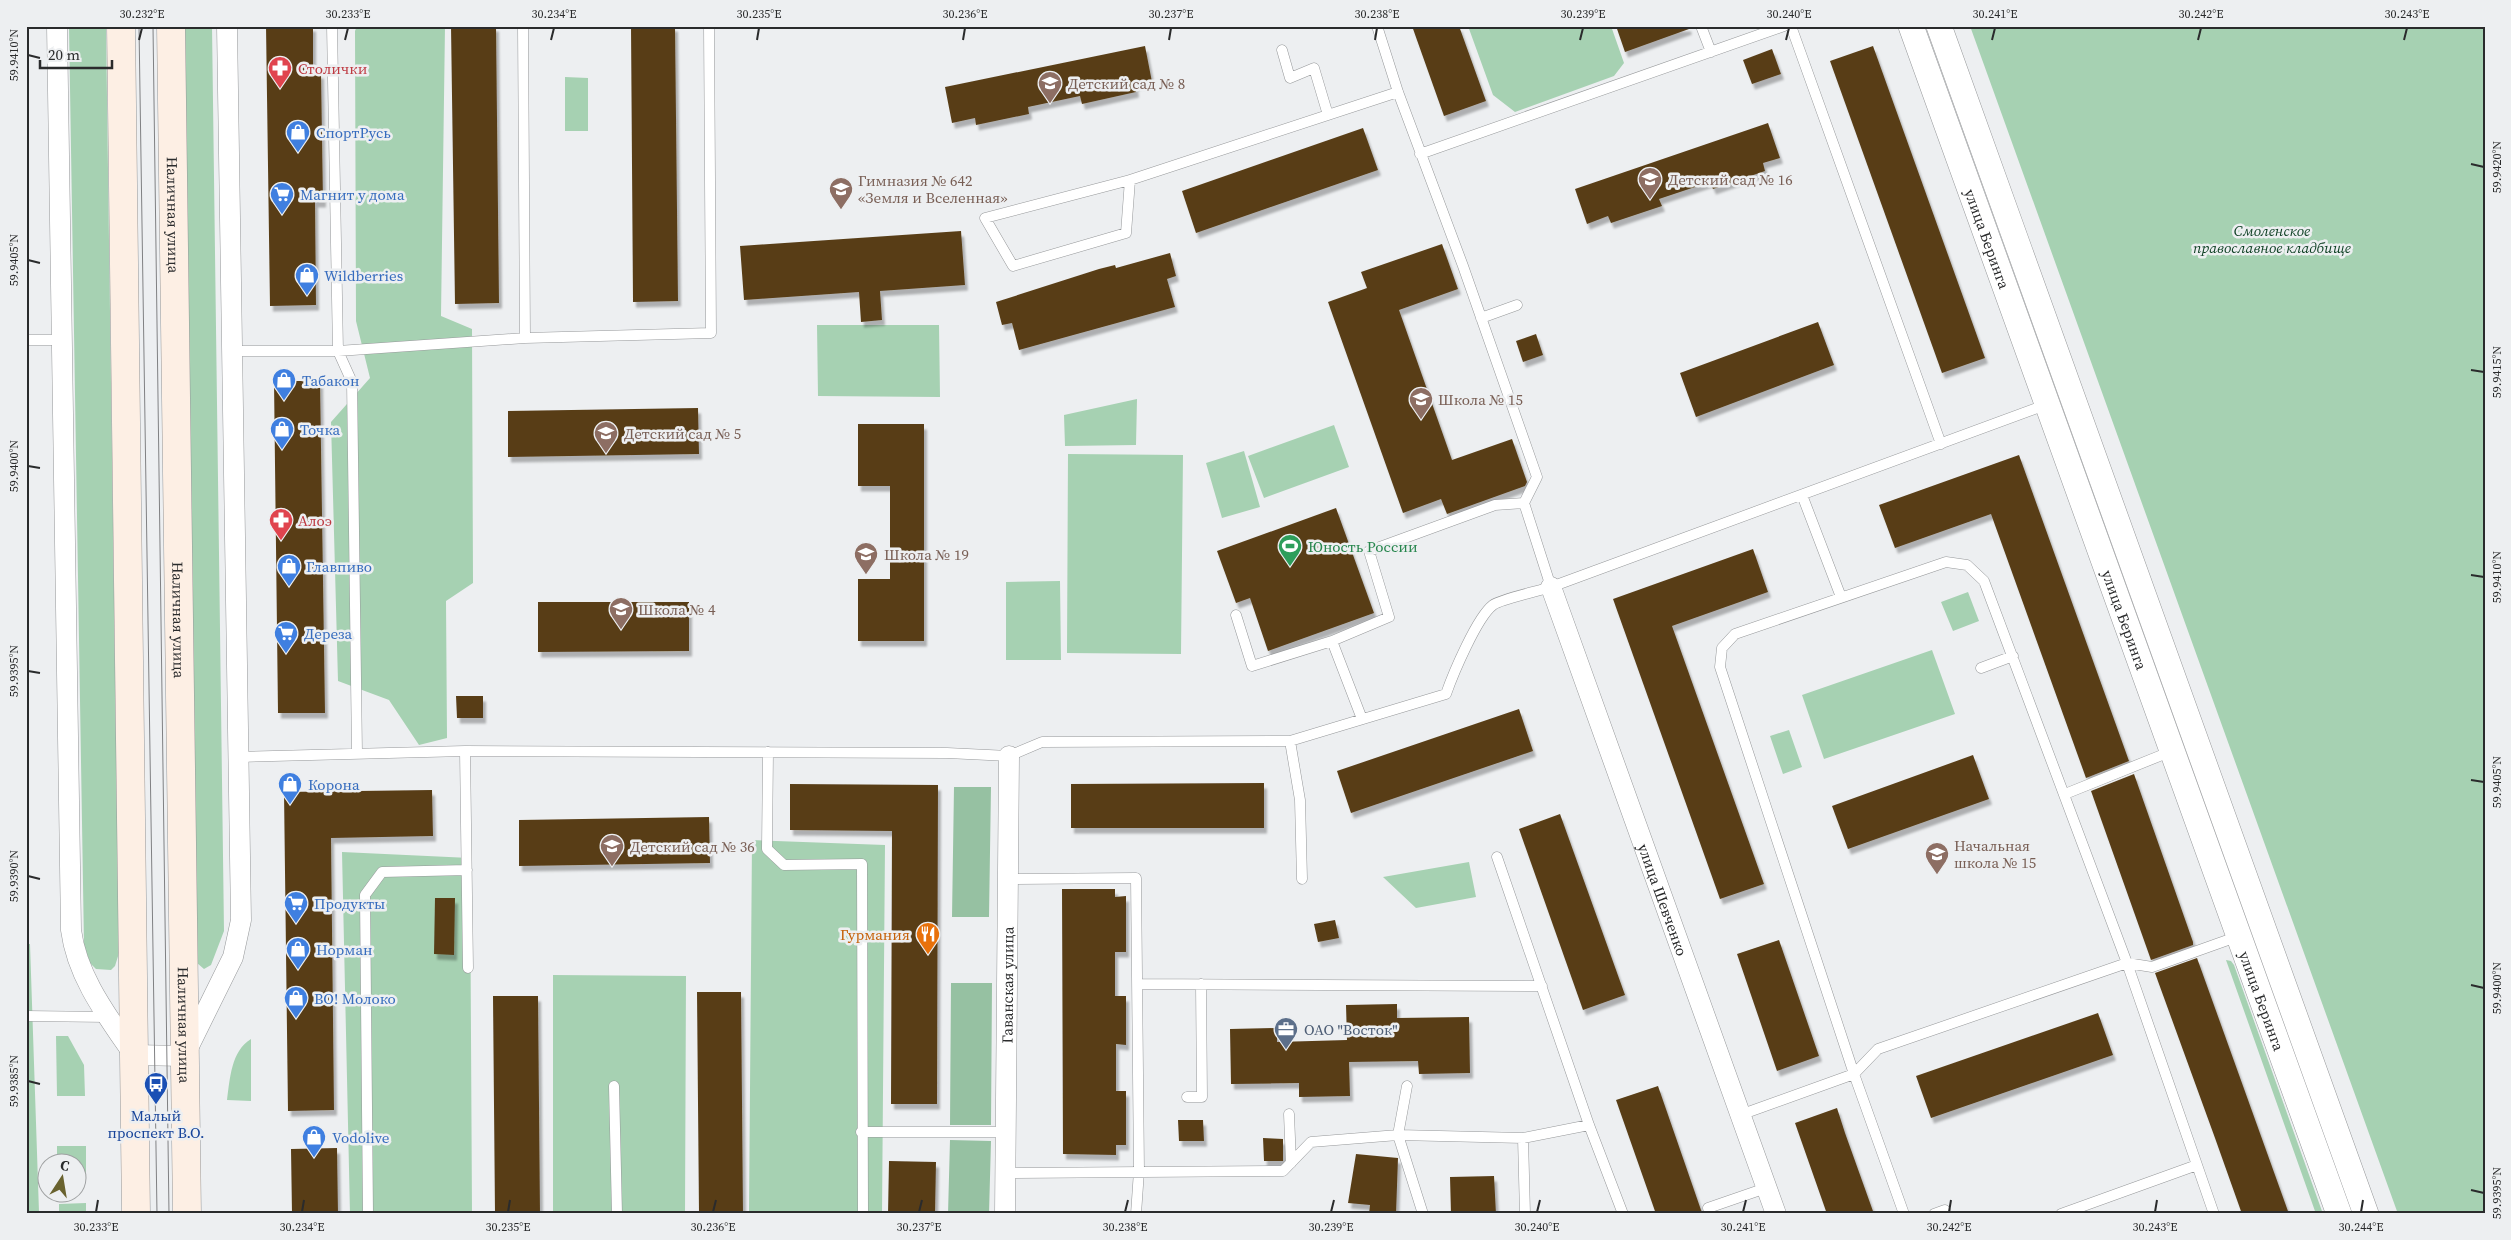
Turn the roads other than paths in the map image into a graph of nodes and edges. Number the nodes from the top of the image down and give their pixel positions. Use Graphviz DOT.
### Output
graph roads {
  1 [pos="58,26"];
  2 [pos="121,26"];
  3 [pos="171,26"];
  4 [pos="227,26"];
  5 [pos="332,26"];
  6 [pos="524,26"];
  7 [pos="709,26"];
  8 [pos="1377,26"];
  9 [pos="1701,26"];
  10 [pos="1784,26"];
  11 [pos="1791,26"];
  12 [pos="1911,26"];
  13 [pos="1939,26"];
  14 [pos="1282,50"];
  15 [pos="1711,52"];
  16 [pos="1398,92"];
  17 [pos="1328,116"];
  18 [pos="1420,154"];
  19 [pos="1130,180"];
  20 [pos="1517,305"];
  21 [pos="1481,318"];
  22 [pos="525,338"];
  23 [pos="26,340"];
  24 [pos="63,340"];
  25 [pos="232,351"];
  26 [pos="338,351"];
  27 [pos="2071,394"];
  28 [pos="2047,404"];
  29 [pos="1941,444"];
  30 [pos="1802,495"];
  31 [pos="1524,503"];
  32 [pos="1551,587"];
  33 [pos="1841,597"];
  34 [pos="1236,615"];
  35 [pos="1332,641"];
  36 [pos="2013,656"];
  37 [pos="1981,668"];
  38 [pos="1362,719"];
  39 [pos="1290,740"];
  40 [pos="2196,742"];
  41 [pos="465,751"];
  42 [pos="2172,751"];
  43 [pos="768,752"];
  44 [pos="357,753"];
  45 [pos="1009,756"];
  46 [pos="238,757"];
  47 [pos="2065,794"];
  48 [pos="1497,857"];
  49 [pos="467,870"];
  50 [pos="1008,879"];
  51 [pos="1302,879"];
  52 [pos="2263,927"];
  53 [pos="2238,936"];
  54 [pos="2128,963"];
  55 [pos="468,968"];
  56 [pos="1138,984"];
  57 [pos="1201,984"];
  58 [pos="1542,986"];
  59 [pos="26,1016"];
  60 [pos="108,1017"];
  61 [pos="134,1055"];
  62 [pos="184,1056"];
  63 [pos="1854,1074"];
  64 [pos="614,1086"];
  65 [pos="1408,1086"];
  66 [pos="1187,1097"];
  67 [pos="1289,1114"];
  68 [pos="1740,1115"];
  69 [pos="1589,1125"];
  70 [pos="862,1132"];
  71 [pos="1006,1132"];
  72 [pos="1398,1135"];
  73 [pos="1523,1138"];
  74 [pos="1291,1163"];
  75 [pos="2197,1165"];
  76 [pos="1139,1171"];
  77 [pos="1006,1173"];
  78 [pos="1766,1188"];
  79 [pos="1708,1208"];
  80 [pos="1945,1210"];
  81 [pos="136,1214"];
  82 [pos="187,1214"];
  83 [pos="368,1214"];
  84 [pos="617,1214"];
  85 [pos="863,1214"];
  86 [pos="1005,1214"];
  87 [pos="1136,1214"];
  88 [pos="1423,1214"];
  89 [pos="1525,1214"];
  90 [pos="1623,1214"];
  91 [pos="1776,1214"];
  92 [pos="1904,1214"];
  93 [pos="1934,1214"];
  94 [pos="2061,1214"];
  95 [pos="2214,1214"];
  96 [pos="2339,1214"];
  97 [pos="2366,1214"];
  1 -- 24 [label="street"];
  2 -- 61 [label="main road"];
  3 -- 62 [label="main road, Наличная улица"];
  4 -- 25 [label="street"];
  5 -- 26 [label="lane"];
  6 -- 22 [label="lane"];
  7 -- 22 [label="lane"];
  8 -- 16 [label="lane"];
  9 -- 15 [label="lane"];
  10 -- 15 [label="lane"];
  11 -- 29 [label="lane"];
  12 -- 28 [label="street, улица Беринга"];
  13 -- 27 [label="street, улица Беринга"];
  14 -- 17 [label="lane"];
  15 -- 18 [label="lane"];
  16 -- 17 [label="lane"];
  16 -- 18 [label="lane"];
  17 -- 19 [label="lane"];
  18 -- 21 [label="lane"];
  19 -- 19 [label="lane"];
  20 -- 21 [label="lane"];
  21 -- 31 [label="lane"];
  22 -- 26 [label="lane"];
  23 -- 24 [label="lane"];
  24 -- 60 [label="street"];
  25 -- 26 [label="lane"];
  25 -- 46 [label="street"];
  26 -- 44 [label="lane"];
  27 -- 28 [label="lane"];
  27 -- 40 [label="street, улица Беринга"];
  28 -- 29 [label="lane"];
  28 -- 42 [label="street, улица Беринга"];
  29 -- 30 [label="lane"];
  30 -- 32 [label="lane"];
  30 -- 33 [label="lane"];
  31 -- 32 [label="lane"];
  31 -- 35 [label="lane"];
  32 -- 38 [label="lane"];
  32 -- 68 [label="street, улица Шевченко"];
  33 -- 36 [label="lane"];
  33 -- 63 [label="lane"];
  34 -- 35 [label="lane"];
  35 -- 38 [label="lane"];
  36 -- 37 [label="lane"];
  36 -- 47 [label="lane"];
  38 -- 39 [label="lane"];
  39 -- 45 [label="lane"];
  39 -- 51 [label="lane"];
  40 -- 42 [label="lane"];
  40 -- 52 [label="street, улица Беринга"];
  41 -- 43 [label="lane"];
  41 -- 44 [label="lane"];
  41 -- 49 [label="lane"];
  42 -- 47 [label="lane"];
  42 -- 53 [label="street, улица Беринга"];
  43 -- 45 [label="lane"];
  43 -- 70 [label="lane"];
  44 -- 46 [label="lane"];
  45 -- 50 [label="street, Гаванская улица"];
  46 -- 62 [label="street"];
  47 -- 54 [label="lane"];
  48 -- 58 [label="lane"];
  49 -- 55 [label="lane"];
  49 -- 83 [label="lane"];
  50 -- 56 [label="lane"];
  50 -- 71 [label="street, Гаванская улица"];
  52 -- 53 [label="lane"];
  52 -- 97 [label="street, улица Беринга"];
  53 -- 54 [label="lane"];
  53 -- 96 [label="street, улица Беринга"];
  54 -- 63 [label="lane"];
  54 -- 75 [label="lane"];
  56 -- 57 [label="lane"];
  56 -- 76 [label="lane"];
  57 -- 58 [label="lane"];
  57 -- 66 [label="lane"];
  58 -- 69 [label="lane"];
  59 -- 60 [label="lane"];
  60 -- 61 [label="street"];
  61 -- 62 [label="street"];
  61 -- 81 [label="main road"];
  62 -- 82 [label="main road, Наличная улица"];
  63 -- 68 [label="lane"];
  63 -- 92 [label="lane"];
  64 -- 84 [label="lane"];
  65 -- 72 [label="lane"];
  67 -- 74 [label="lane"];
  68 -- 78 [label="street, улица Шевченко"];
  69 -- 73 [label="lane"];
  69 -- 90 [label="lane"];
  70 -- 71 [label="lane"];
  70 -- 85 [label="lane"];
  71 -- 77 [label="street, Гаванская улица"];
  72 -- 73 [label="lane"];
  72 -- 74 [label="lane"];
  72 -- 88 [label="lane"];
  73 -- 89 [label="lane"];
  74 -- 76 [label="lane"];
  75 -- 94 [label="lane"];
  75 -- 95 [label="lane"];
  76 -- 77 [label="lane"];
  76 -- 87 [label="lane"];
  77 -- 86 [label="street, Гаванская улица"];
  78 -- 79 [label="lane"];
  78 -- 91 [label="street, улица Шевченко"];
  80 -- 93 [label="lane"];
}
